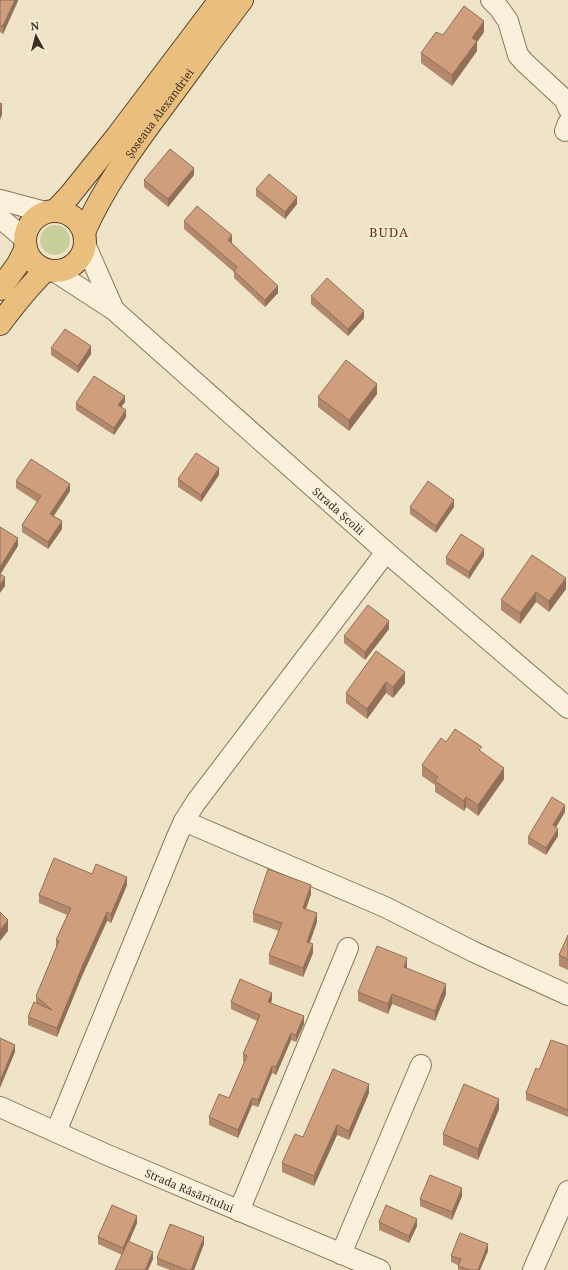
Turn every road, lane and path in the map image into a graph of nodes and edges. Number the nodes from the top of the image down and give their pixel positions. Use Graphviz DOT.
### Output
graph roads {
  1 [pos="220,0"];
  2 [pos="242,0"];
  3 [pos="491,0"];
  4 [pos="568,108"];
  5 [pos="0,200"];
  6 [pos="50,212"];
  7 [pos="0,218"];
  8 [pos="85,238"];
  9 [pos="25,244"];
  10 [pos="50,270"];
  11 [pos="0,289"];
  12 [pos="114,310"];
  13 [pos="0,324"];
  14 [pos="386,552"];
  15 [pos="568,708"];
  16 [pos="184,822"];
  17 [pos="348,948"];
  18 [pos="568,995"];
  19 [pos="421,1065"];
  20 [pos="0,1107"];
  21 [pos="56,1132"];
  22 [pos="568,1191"];
  23 [pos="239,1210"];
  24 [pos="341,1254"];
  25 [pos="380,1270"];
  26 [pos="533,1270"];
  1 -- 6 [label="highway, Șoseaua Alexandriei"];
  2 -- 8 [label="highway, Șoseaua Alexandriei"];
  3 -- 4 [label="street"];
  5 -- 6 [label="street"];
  6 -- 8 [label="highway"];
  6 -- 9 [label="highway, Șoseaua Alexandriei"];
  7 -- 9 [label="street"];
  8 -- 10 [label="highway, Șoseaua Alexandriei"];
  8 -- 12 [label="street, Strada Școlii"];
  9 -- 10 [label="highway"];
  9 -- 11 [label="highway, Șoseaua Alexandriei"];
  10 -- 12 [label="street, Strada Școlii"];
  10 -- 13 [label="highway, Șoseaua Alexandriei"];
  12 -- 14 [label="street, Strada Școlii"];
  14 -- 15 [label="street, Strada Școlii"];
  14 -- 16 [label="street"];
  16 -- 18 [label="street"];
  16 -- 21 [label="street"];
  17 -- 23 [label="street"];
  19 -- 24 [label="street"];
  20 -- 21 [label="street, Strada Răsăritului"];
  21 -- 23 [label="street, Strada Răsăritului"];
  22 -- 26 [label="street"];
  23 -- 24 [label="street, Strada Răsăritului"];
  24 -- 25 [label="street, Strada Răsăritului"];
}
